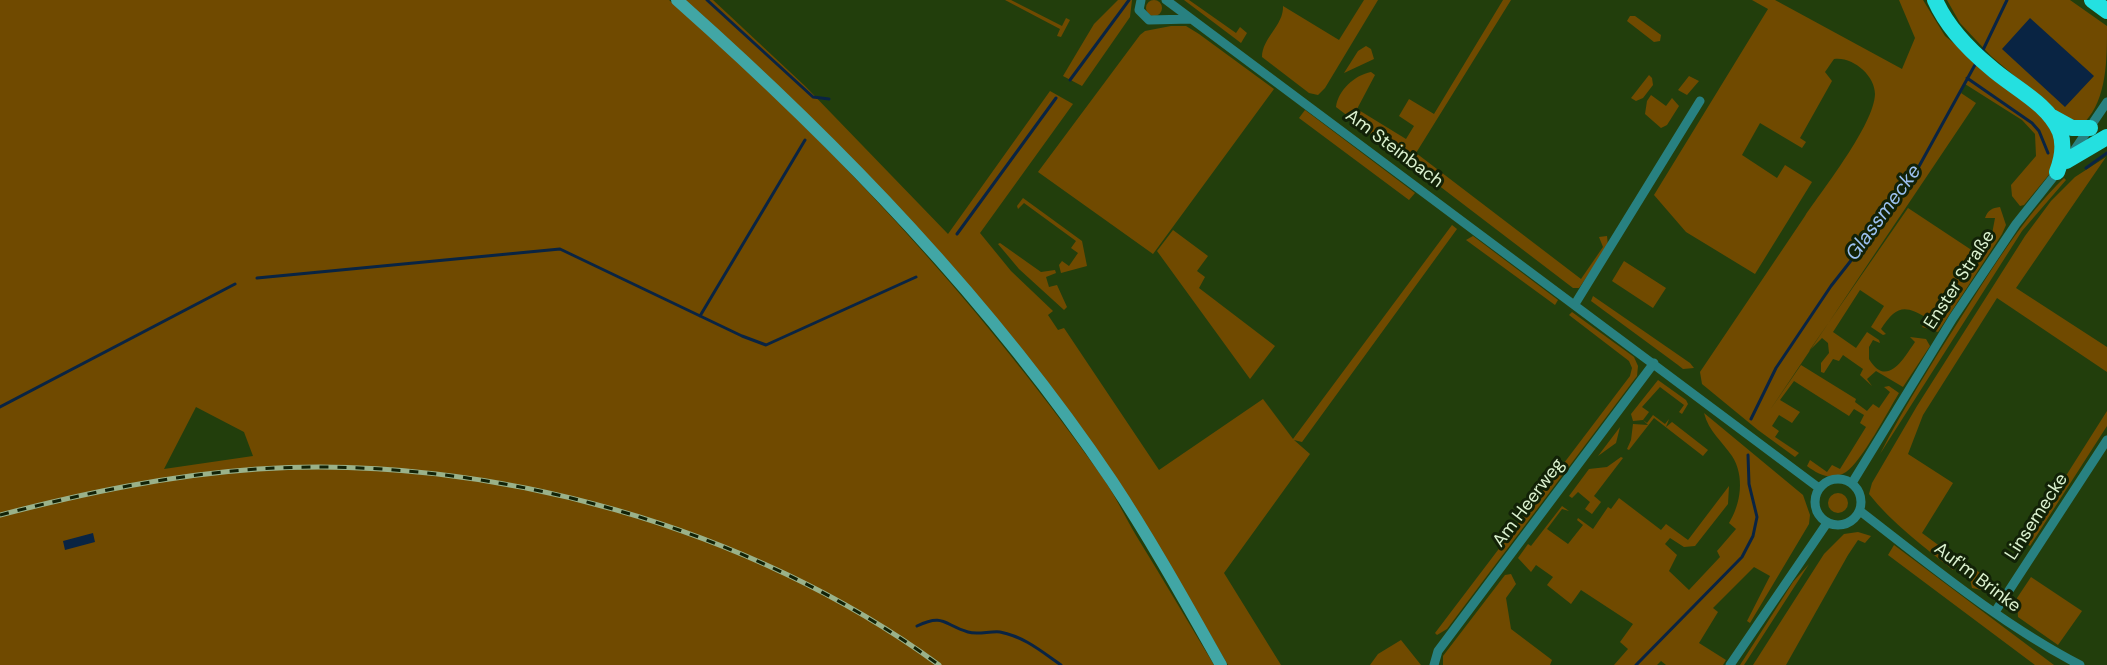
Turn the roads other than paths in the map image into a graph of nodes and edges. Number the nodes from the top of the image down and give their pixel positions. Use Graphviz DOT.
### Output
graph roads {
  1 [pos="677,0"];
  2 [pos="1141,0"];
  3 [pos="1166,0"];
  4 [pos="1935,0"];
  5 [pos="2092,0"];
  6 [pos="2107,11"];
  7 [pos="1193,19"];
  8 [pos="1700,101"];
  9 [pos="2107,102"];
  10 [pos="2051,116"];
  11 [pos="2090,128"];
  12 [pos="2107,137"];
  13 [pos="2062,167"];
  14 [pos="1575,304"];
  15 [pos="1654,363"];
  16 [pos="2107,440"];
  17 [pos="1852,483"];
  18 [pos="1819,488"];
  19 [pos="1860,511"];
  20 [pos="1827,523"];
  21 [pos="1995,612"];
  22 [pos="1221,665"];
  23 [pos="1434,665"];
  24 [pos="1730,665"];
  25 [pos="2080,665"];
  1 -- 22 [label="main road"];
  2 -- 7 [label="street"];
  3 -- 7 [label="street, Am Steinbach"];
  4 -- 10 [label="highway"];
  5 -- 6 [label="highway"];
  7 -- 14 [label="street, Am Steinbach"];
  8 -- 14 [label="street"];
  9 -- 11 [label="street, Enster Straße"];
  10 -- 11 [label="highway"];
  10 -- 13 [label="highway"];
  11 -- 13 [label="street, Enster Straße"];
  12 -- 13 [label="highway"];
  13 -- 17 [label="street, Enster Straße"];
  14 -- 15 [label="street, Am Steinbach"];
  15 -- 18 [label="street, Am Steinbach"];
  15 -- 23 [label="street, Am Heerweg"];
  16 -- 21 [label="street, Linsemecke"];
  17 -- 18 [label="street"];
  17 -- 19 [label="street"];
  18 -- 20 [label="street"];
  19 -- 20 [label="street"];
  19 -- 21 [label="street, Auf'm Brinke"];
  20 -- 24 [label="street"];
  21 -- 25 [label="street, Auf'm Brinke"];
}
